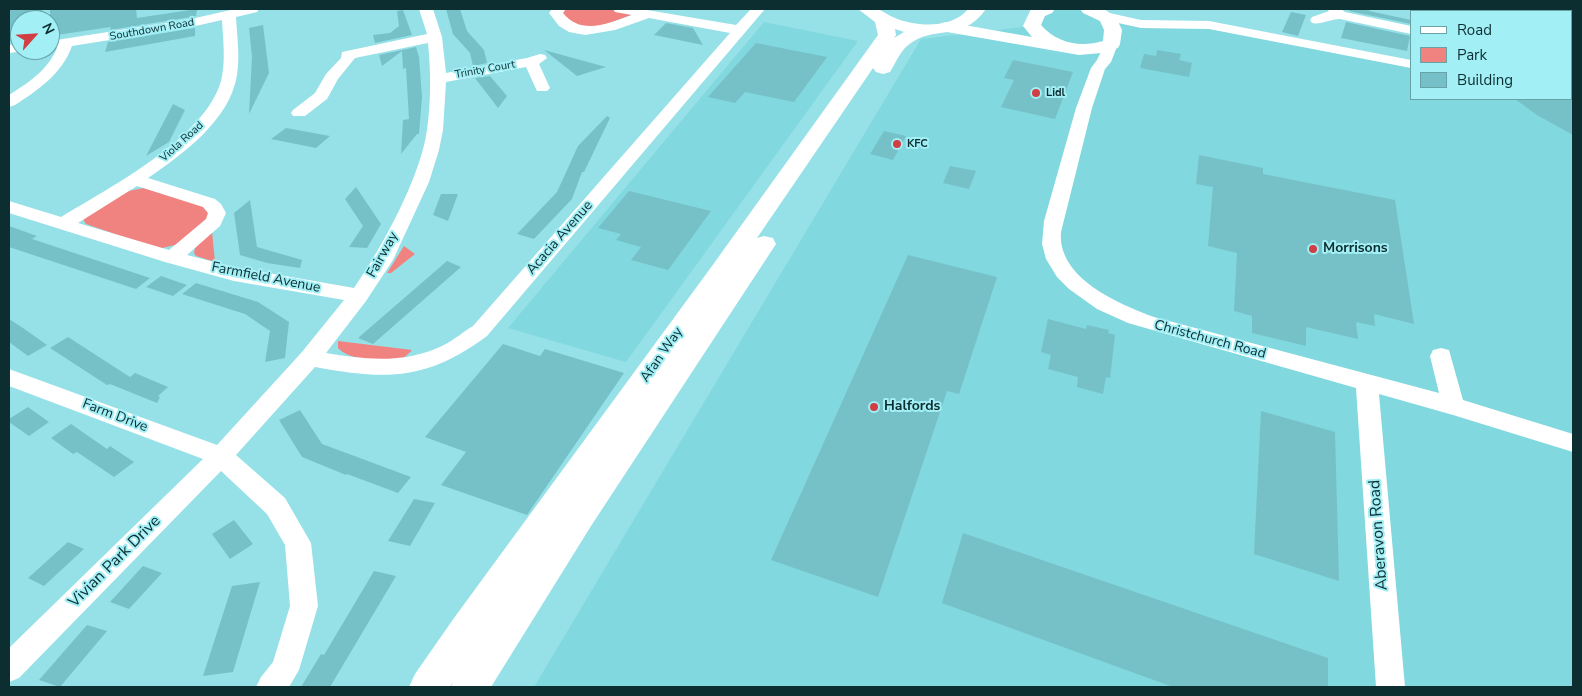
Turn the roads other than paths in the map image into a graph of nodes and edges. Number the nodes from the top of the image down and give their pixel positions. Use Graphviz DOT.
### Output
graph roads {
  1 [pos="252,9"];
  2 [pos="426,9"];
  3 [pos="559,9"];
  4 [pos="620,9"];
  5 [pos="758,9"];
  6 [pos="1044,9"];
  7 [pos="975,12"];
  8 [pos="1337,12"];
  9 [pos="648,14"];
  10 [pos="229,15"];
  11 [pos="875,15"];
  12 [pos="1317,20"];
  13 [pos="1105,25"];
  14 [pos="1032,26"];
  15 [pos="934,28"];
  16 [pos="738,30"];
  17 [pos="1410,30"];
  18 [pos="435,37"];
  19 [pos="60,44"];
  20 [pos="66,44"];
  21 [pos="1054,44"];
  22 [pos="1078,50"];
  23 [pos="1410,64"];
  24 [pos="1098,68"];
  25 [pos="439,79"];
  26 [pos="542,88"];
  27 [pos="9,102"];
  28 [pos="299,113"];
  29 [pos="133,179"];
  30 [pos="9,207"];
  31 [pos="63,224"];
  32 [pos="172,258"];
  33 [pos="360,296"];
  34 [pos="1441,356"];
  35 [pos="310,358"];
  36 [pos="9,377"];
  37 [pos="1368,383"];
  38 [pos="1454,406"];
  39 [pos="1573,443"];
  40 [pos="221,456"];
  41 [pos="9,668"];
  42 [pos="270,687"];
  43 [pos="428,687"];
  44 [pos="470,687"];
  45 [pos="1391,687"];
  1 -- 10 [label="street, Southdown Road"];
  2 -- 18 [label="street, Fairway"];
  3 -- 9 [label="street"];
  4 -- 9 [label="street"];
  5 -- 16 [label="street, Acacia Avenue"];
  6 -- 14 [label="main road"];
  7 -- 14 [label="main road"];
  7 -- 15 [label="main road, Afan Way"];
  8 -- 12 [label="street"];
  8 -- 17 [label="street"];
  9 -- 16 [label="street"];
  10 -- 20 [label="street, Southdown Road"];
  10 -- 29 [label="street, Viola Road"];
  11 -- 15 [label="main road"];
  11 -- 43 [label="main road, Afan Way"];
  13 -- 22 [label="main road"];
  13 -- 23 [label="street"];
  13 -- 24 [label="street, Christchurch Road"];
  14 -- 21 [label="main road"];
  15 -- 21 [label="main road"];
  15 -- 44 [label="main road, Afan Way"];
  16 -- 35 [label="street, Acacia Avenue"];
  18 -- 25 [label="street, Fairway"];
  18 -- 28 [label="street"];
  19 -- 20 [label="street, Southdown Road"];
  20 -- 27 [label="street"];
  21 -- 22 [label="main road"];
  22 -- 24 [label="street"];
  24 -- 37 [label="street, Christchurch Road"];
  25 -- 26 [label="street, Trinity Court"];
  25 -- 33 [label="street, Fairway"];
  29 -- 31 [label="street, Viola Road"];
  29 -- 32 [label="street"];
  30 -- 31 [label="street, Farmfield Avenue"];
  31 -- 32 [label="street, Farmfield Avenue"];
  32 -- 33 [label="street, Farmfield Avenue"];
  33 -- 35 [label="street, Fairway"];
  34 -- 38 [label="street"];
  35 -- 40 [label="street, Fairway"];
  36 -- 40 [label="street, Farm Drive"];
  37 -- 38 [label="street, Christchurch Road"];
  37 -- 45 [label="street, Aberavon Road"];
  38 -- 39 [label="street, Christchurch Road"];
  40 -- 41 [label="street, Vivian Park Drive"];
  40 -- 42 [label="street"];
}
